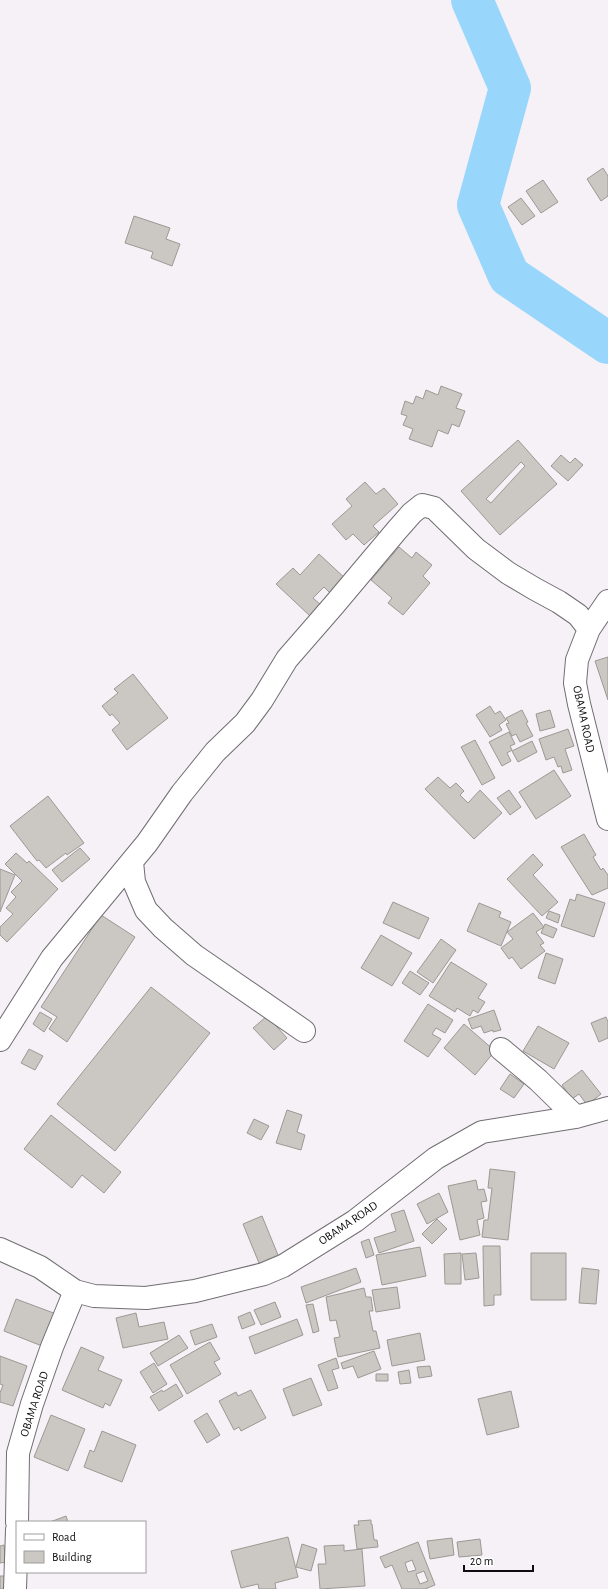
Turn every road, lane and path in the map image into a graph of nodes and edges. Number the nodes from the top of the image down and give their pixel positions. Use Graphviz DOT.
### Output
graph roads {
  1 [pos="608,601"];
  2 [pos="589,629"];
  3 [pos="608,819"];
  4 [pos="132,862"];
  5 [pos="304,1031"];
  6 [pos="0,1040"];
  7 [pos="501,1049"];
  8 [pos="608,1108"];
  9 [pos="576,1117"];
  10 [pos="0,1249"];
  11 [pos="75,1291"];
  12 [pos="17,1521"];
  13 [pos="16,1560"];
  14 [pos="15,1589"];
  1 -- 2 [label="street, OBAMA ROAD"];
  2 -- 3 [label="street, OBAMA ROAD"];
  2 -- 4 [label="street"];
  4 -- 5 [label="street"];
  4 -- 6 [label="street"];
  7 -- 9 [label="street"];
  8 -- 9 [label="street, OBAMA ROAD"];
  9 -- 11 [label="street, OBAMA ROAD"];
  10 -- 11 [label="street, OBAMA ROAD"];
  11 -- 12 [label="street, OBAMA ROAD"];
  13 -- 14 [label="street"];
}
